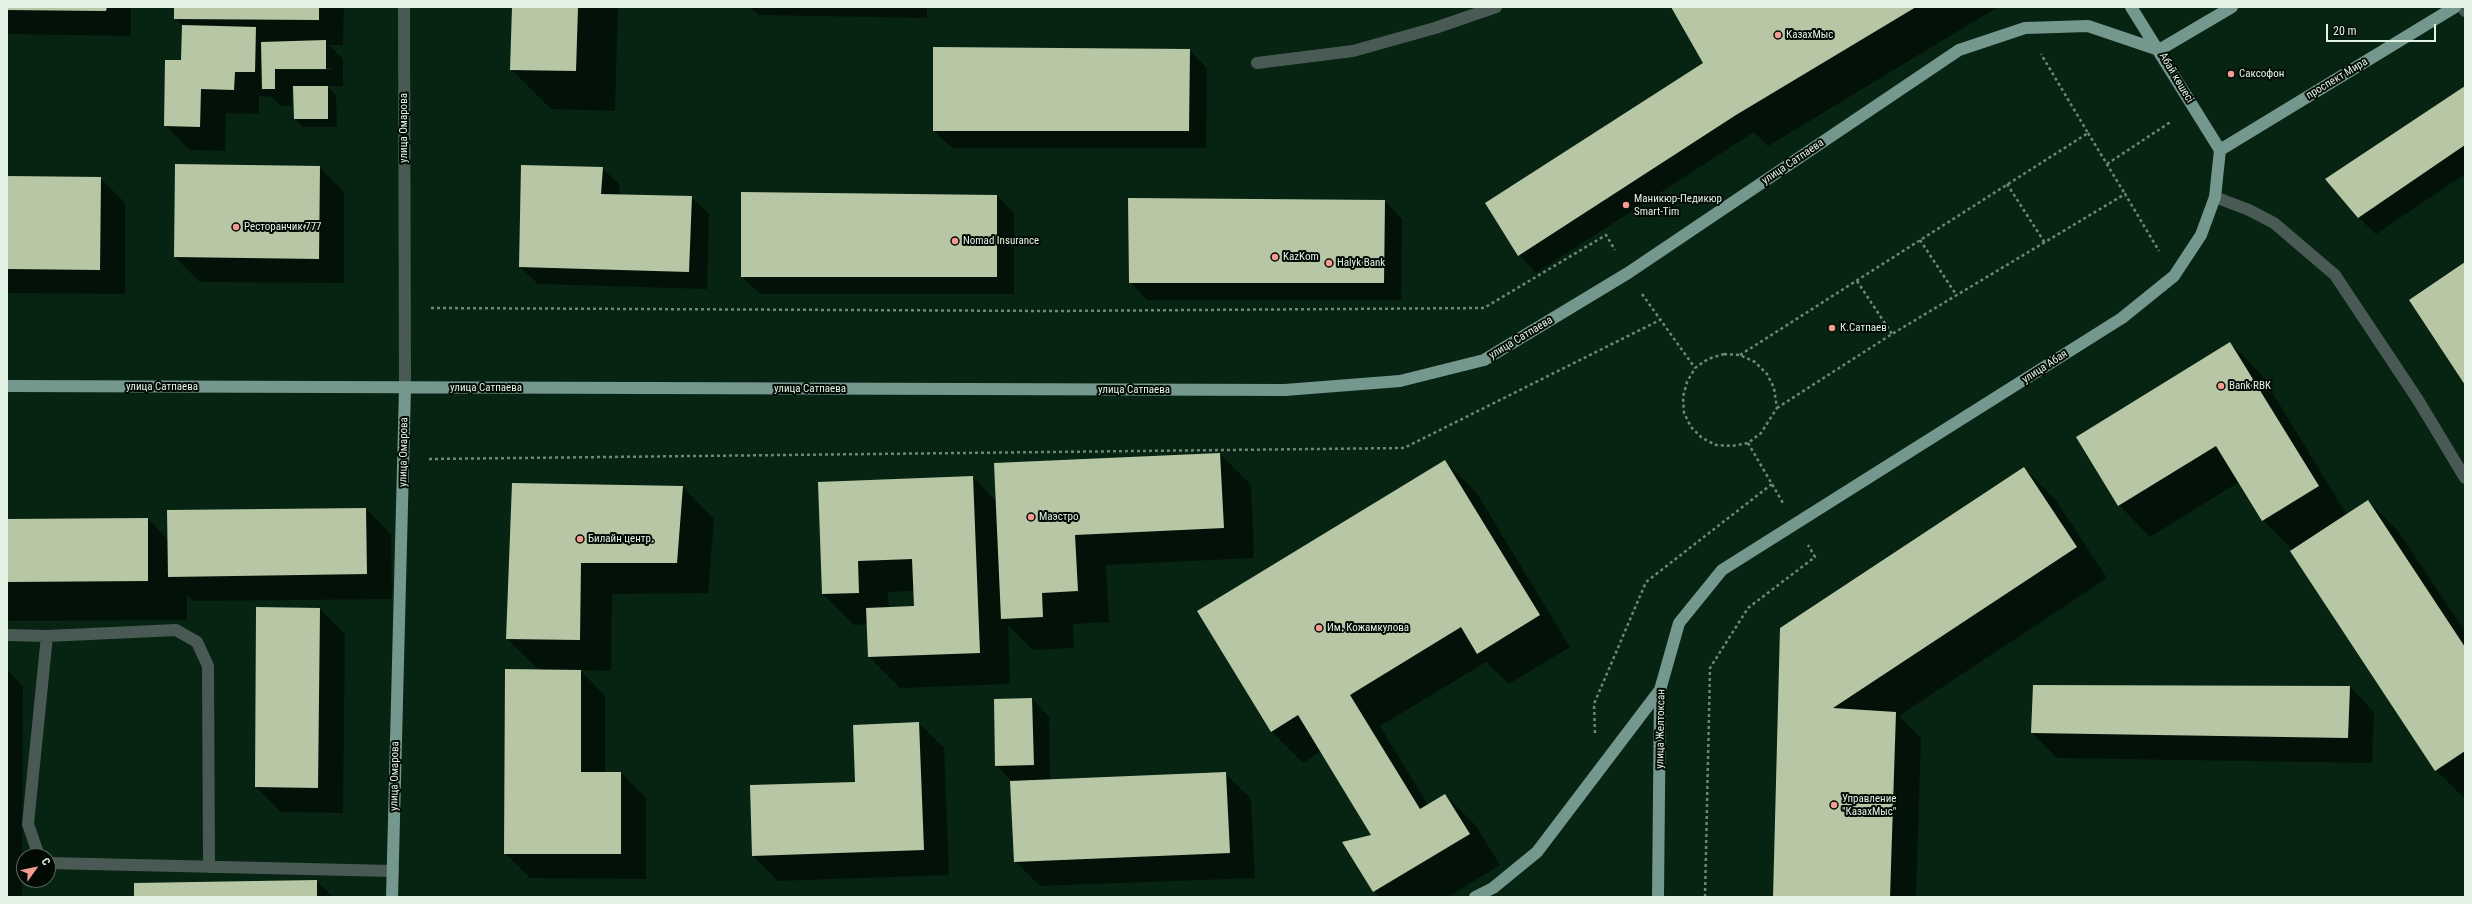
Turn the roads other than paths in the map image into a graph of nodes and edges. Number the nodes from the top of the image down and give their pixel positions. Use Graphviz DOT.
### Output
graph roads {
  1 [pos="404,7"];
  2 [pos="1496,7"];
  3 [pos="2131,7"];
  4 [pos="2232,7"];
  5 [pos="2455,7"];
  6 [pos="2463,7"];
  7 [pos="2465,11"];
  8 [pos="2158,50"];
  9 [pos="1257,63"];
  10 [pos="2220,150"];
  11 [pos="2215,197"];
  12 [pos="7,386"];
  13 [pos="405,388"];
  14 [pos="2465,478"];
  15 [pos="1796,525"];
  16 [pos="7,635"];
  17 [pos="47,636"];
  18 [pos="1660,690"];
  19 [pos="36,848"];
  20 [pos="56,863"];
  21 [pos="209,867"];
  22 [pos="393,871"];
  23 [pos="392,897"];
  24 [pos="1475,897"];
  25 [pos="1658,897"];
  1 -- 13 [label="street, улица Омарова"];
  2 -- 9 [label="street"];
  3 -- 8 [label="main road, Абай көшесі"];
  4 -- 8 [label="main road"];
  5 -- 10 [label="main road, проспект Мира"];
  6 -- 7 [label="street"];
  8 -- 10 [label="main road, Абай көшесі"];
  8 -- 13 [label="main road, улица Сатпаева"];
  10 -- 11 [label="main road, улица Абая"];
  11 -- 14 [label="street"];
  11 -- 15 [label="main road, улица Абая"];
  12 -- 13 [label="main road, улица Сатпаева"];
  13 -- 22 [label="main road, улица Омарова"];
  15 -- 18 [label="main road, улица Желтоксан"];
  16 -- 17 [label="street"];
  17 -- 19 [label="street"];
  17 -- 21 [label="street"];
  18 -- 24 [label="main road"];
  18 -- 25 [label="main road, улица Желтоксан"];
  20 -- 21 [label="street"];
  21 -- 22 [label="street"];
  22 -- 23 [label="main road, улица Омарова"];
}
